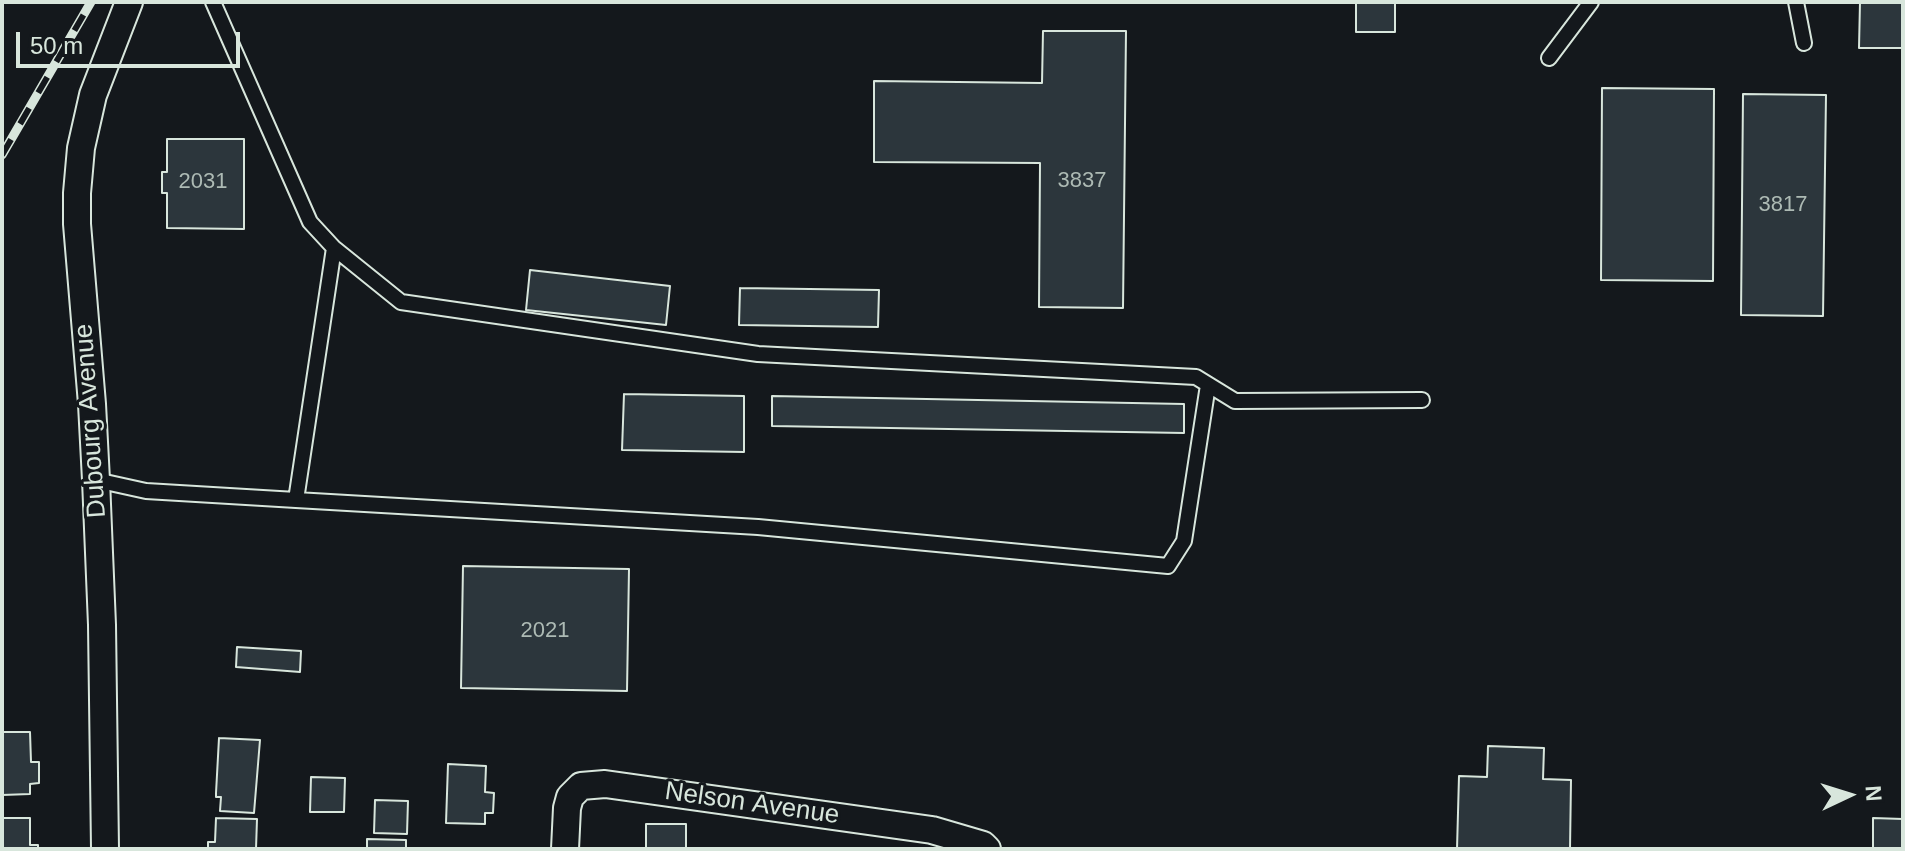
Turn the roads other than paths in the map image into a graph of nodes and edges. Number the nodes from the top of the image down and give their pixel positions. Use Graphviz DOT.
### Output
graph roads {
  1 [pos="129,2"];
  2 [pos="213,2"];
  3 [pos="1591,2"];
  4 [pos="1796,2"];
  5 [pos="1804,43"];
  6 [pos="1549,58"];
  7 [pos="334,248"];
  8 [pos="1208,385"];
  9 [pos="1422,400"];
  10 [pos="96,480"];
  11 [pos="296,500"];
  12 [pos="105,849"];
  13 [pos="565,849"];
  14 [pos="987,849"];
  1 -- 10 [label="street, Dubourg Avenue"];
  2 -- 7 [label="lane"];
  3 -- 6 [label="lane"];
  4 -- 5 [label="lane"];
  7 -- 8 [label="lane"];
  7 -- 11 [label="lane"];
  8 -- 9 [label="lane"];
  8 -- 11 [label="lane"];
  10 -- 11 [label="lane"];
  10 -- 12 [label="street, Dubourg Avenue"];
  13 -- 14 [label="street, Nelson Avenue"];
}
